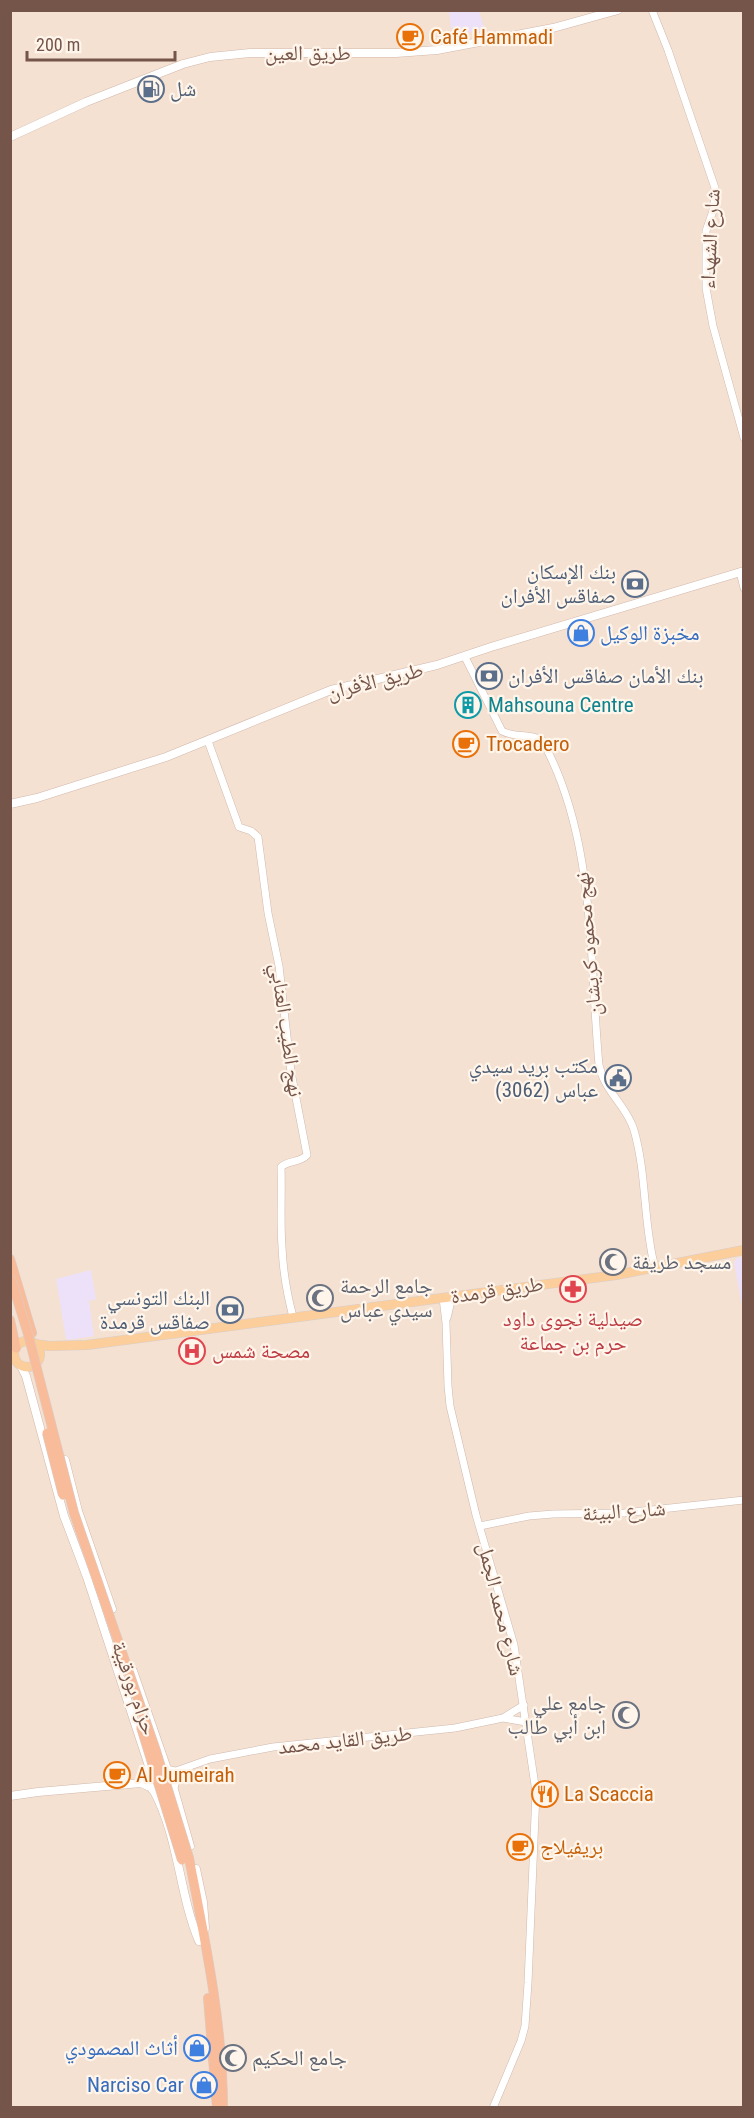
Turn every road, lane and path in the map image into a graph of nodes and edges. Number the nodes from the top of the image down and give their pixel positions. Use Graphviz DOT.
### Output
graph roads {
  1 [pos="618,10"];
  2 [pos="652,10"];
  3 [pos="10,137"];
  4 [pos="744,438"];
  5 [pos="742,571"];
  6 [pos="744,588"];
  7 [pos="465,657"];
  8 [pos="208,741"];
  9 [pos="10,804"];
  10 [pos="744,1250"];
  11 [pos="10,1259"];
  12 [pos="655,1268"];
  13 [pos="10,1276"];
  14 [pos="447,1297"];
  15 [pos="10,1298"];
  16 [pos="293,1317"];
  17 [pos="10,1320"];
  18 [pos="35,1344"];
  19 [pos="71,1346"];
  20 [pos="13,1349"];
  21 [pos="38,1360"];
  22 [pos="17,1364"];
  23 [pos="70,1478"];
  24 [pos="54,1480"];
  25 [pos="744,1500"];
  26 [pos="476,1515"];
  27 [pos="494,1521"];
  28 [pos="479,1525"];
  29 [pos="483,1537"];
  30 [pos="117,1627"];
  31 [pos="104,1631"];
  32 [pos="524,1705"];
  33 [pos="503,1718"];
  34 [pos="526,1722"];
  35 [pos="189,1767"];
  36 [pos="168,1770"];
  37 [pos="150,1777"];
  38 [pos="141,1783"];
  39 [pos="174,1784"];
  40 [pos="152,1789"];
  41 [pos="10,1796"];
  42 [pos="185,1859"];
  43 [pos="202,1941"];
  44 [pos="217,2108"];
  45 [pos="224,2108"];
  46 [pos="493,2108"];
  1 -- 3 [label="main road, طريق العين"];
  2 -- 4 [label="street, شارع الشهداء"];
  5 -- 6 [label="street"];
  5 -- 7 [label="main road, طريق الأفران"];
  7 -- 8 [label="main road, طريق الأفران"];
  7 -- 12 [label="street, نهج محمود كريشان"];
  8 -- 9 [label="main road, طريق الأفران"];
  8 -- 16 [label="street, نهج الطيب العنابي"];
  10 -- 12 [label="main road, طريق قرمدة"];
  11 -- 18 [label="highway"];
  12 -- 14 [label="main road, طريق قرمدة"];
  13 -- 42 [label="highway, حزام بورقيبة, bridge"];
  14 -- 16 [label="main road, طريق قرمدة"];
  14 -- 26 [label="street, شارع محمد الجمل"];
  15 -- 42 [label="highway, حزام بورقيبة, bridge"];
  16 -- 19 [label="main road, طريق قرمدة"];
  17 -- 20 [label="highway"];
  18 -- 19 [label="main road, طريق قرمدة"];
  18 -- 20 [label="main road"];
  18 -- 21 [label="main road"];
  19 -- 21 [label="main road, طريق قرمدة"];
  20 -- 22 [label="main road"];
  21 -- 22 [label="main road"];
  21 -- 23 [label="main road, حزام بورقيبة"];
  22 -- 24 [label="main road, حزام بورقيبة"];
  23 -- 24 [label="main road"];
  23 -- 30 [label="main road, حزام بورقيبة"];
  24 -- 31 [label="main road, حزام بورقيبة"];
  25 -- 27 [label="street, شارع البيئة"];
  26 -- 27 [label="street"];
  26 -- 28 [label="street, شارع محمد الجمل"];
  27 -- 28 [label="street, شارع البيئة"];
  27 -- 29 [label="street"];
  28 -- 29 [label="street, شارع محمد الجمل"];
  29 -- 32 [label="street, شارع محمد الجمل"];
  30 -- 31 [label="main road"];
  30 -- 36 [label="main road, حزام بورقيبة"];
  31 -- 37 [label="main road, حزام بورقيبة"];
  32 -- 33 [label="street, طريق القايد محمد"];
  32 -- 34 [label="street, شارع محمد الجمل"];
  33 -- 34 [label="street, طريق القايد محمد"];
  33 -- 35 [label="street, طريق القايد محمد"];
  34 -- 46 [label="street, شارع محمد الجمل"];
  35 -- 36 [label="street, طريق القايد محمد"];
  35 -- 39 [label="street, طريق القايد محمد"];
  36 -- 37 [label="main road"];
  36 -- 39 [label="main road"];
  37 -- 38 [label="main road"];
  37 -- 40 [label="main road"];
  38 -- 40 [label="main road"];
  38 -- 41 [label="main road"];
  39 -- 40 [label="main road"];
  39 -- 43 [label="main road"];
  40 -- 43 [label="main road"];
  42 -- 43 [label="highway, حزام بورقيبة"];
  43 -- 44 [label="highway, حزام بورقيبة"];
  43 -- 45 [label="highway, حزام بورقيبة"];
}
